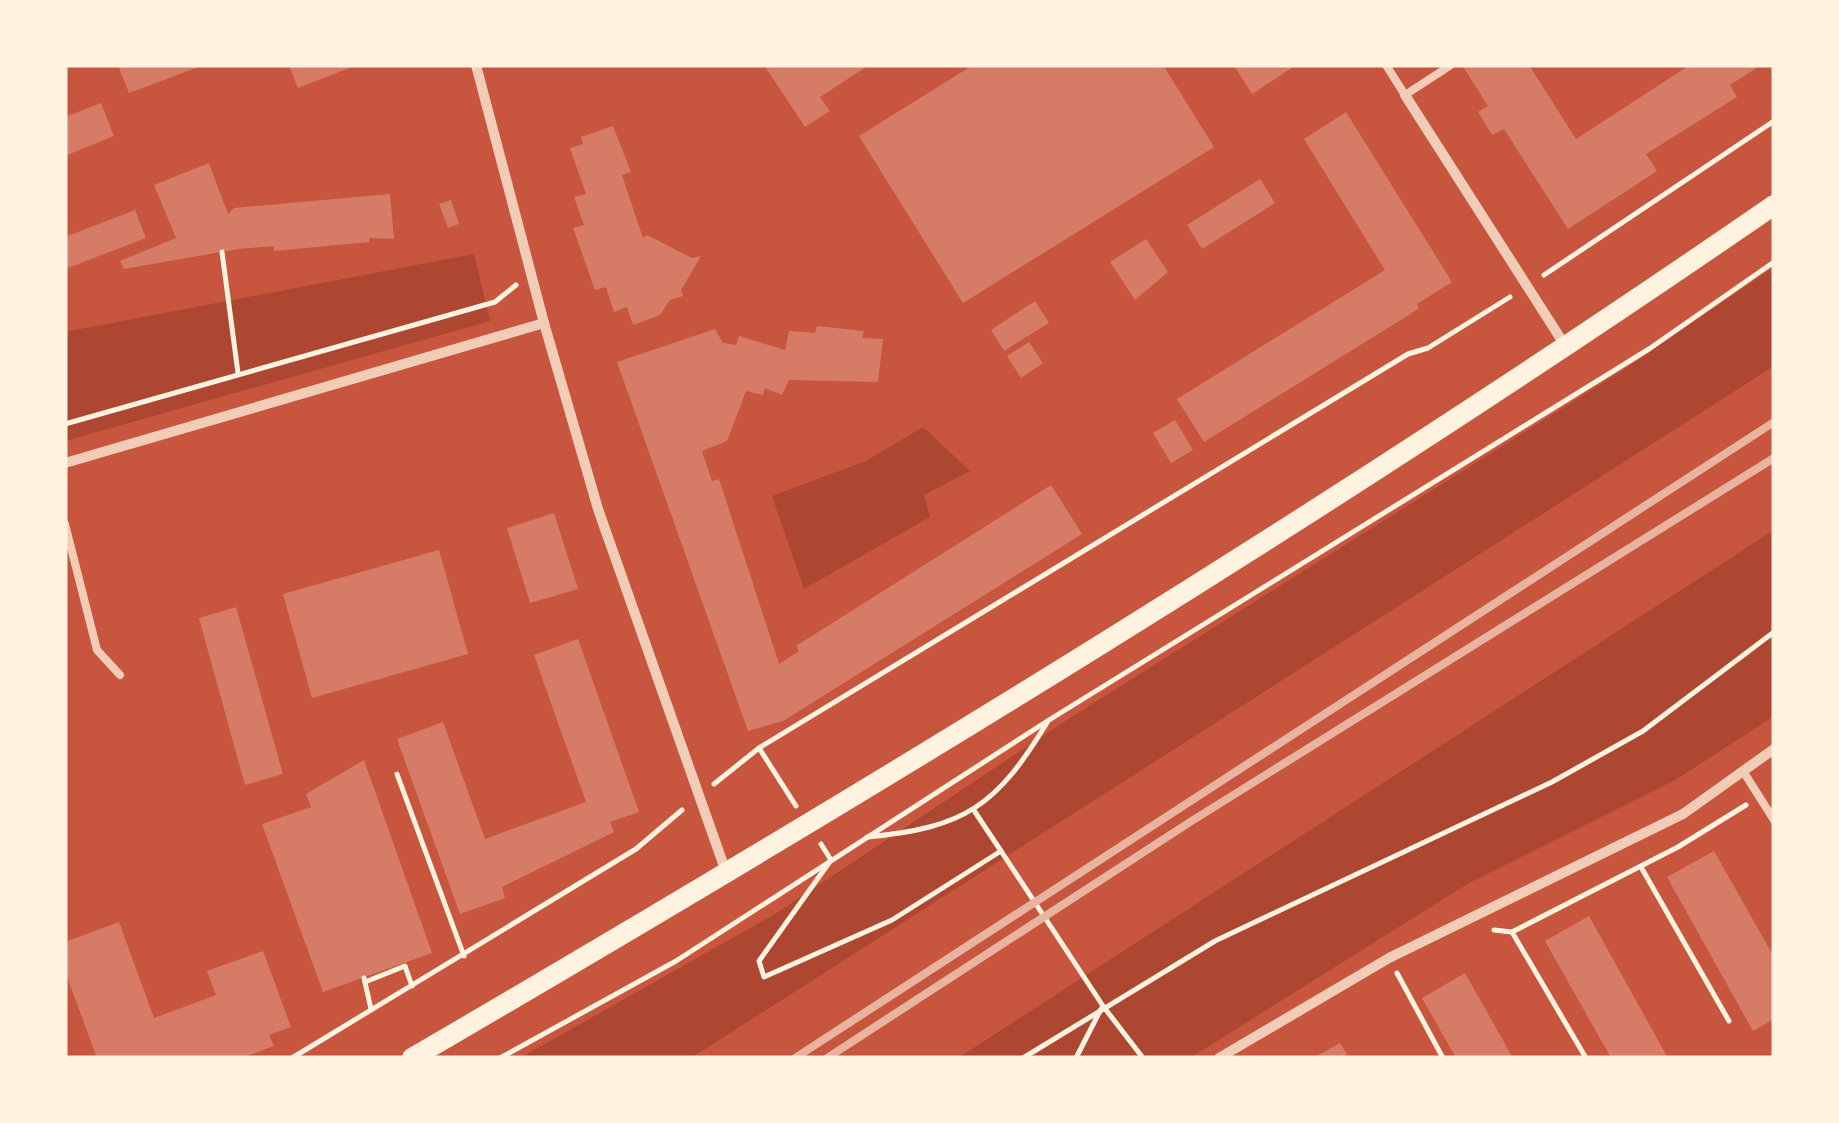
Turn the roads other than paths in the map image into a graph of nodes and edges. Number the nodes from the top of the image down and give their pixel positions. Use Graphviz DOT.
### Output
graph roads {
  1 [pos="476,65"];
  2 [pos="1386,65"];
  3 [pos="1450,65"];
  4 [pos="1405,95"];
  5 [pos="1774,205"];
  6 [pos="544,323"];
  7 [pos="1566,348"];
  8 [pos="65,462"];
  9 [pos="65,524"];
  10 [pos="120,675"];
  11 [pos="1774,750"];
  12 [pos="1743,771"];
  13 [pos="1774,820"];
  14 [pos="726,872"];
  15 [pos="1222,1057"];
  16 [pos="412,1058"];
  1 -- 6 [label="street"];
  2 -- 4 [label="lane"];
  3 -- 4 [label="lane"];
  4 -- 7 [label="street"];
  5 -- 7 [label="main road"];
  6 -- 8 [label="street"];
  6 -- 14 [label="street"];
  7 -- 14 [label="main road"];
  9 -- 10 [label="lane"];
  11 -- 12 [label="street"];
  12 -- 13 [label="lane"];
  12 -- 15 [label="street"];
  14 -- 16 [label="main road"];
}
